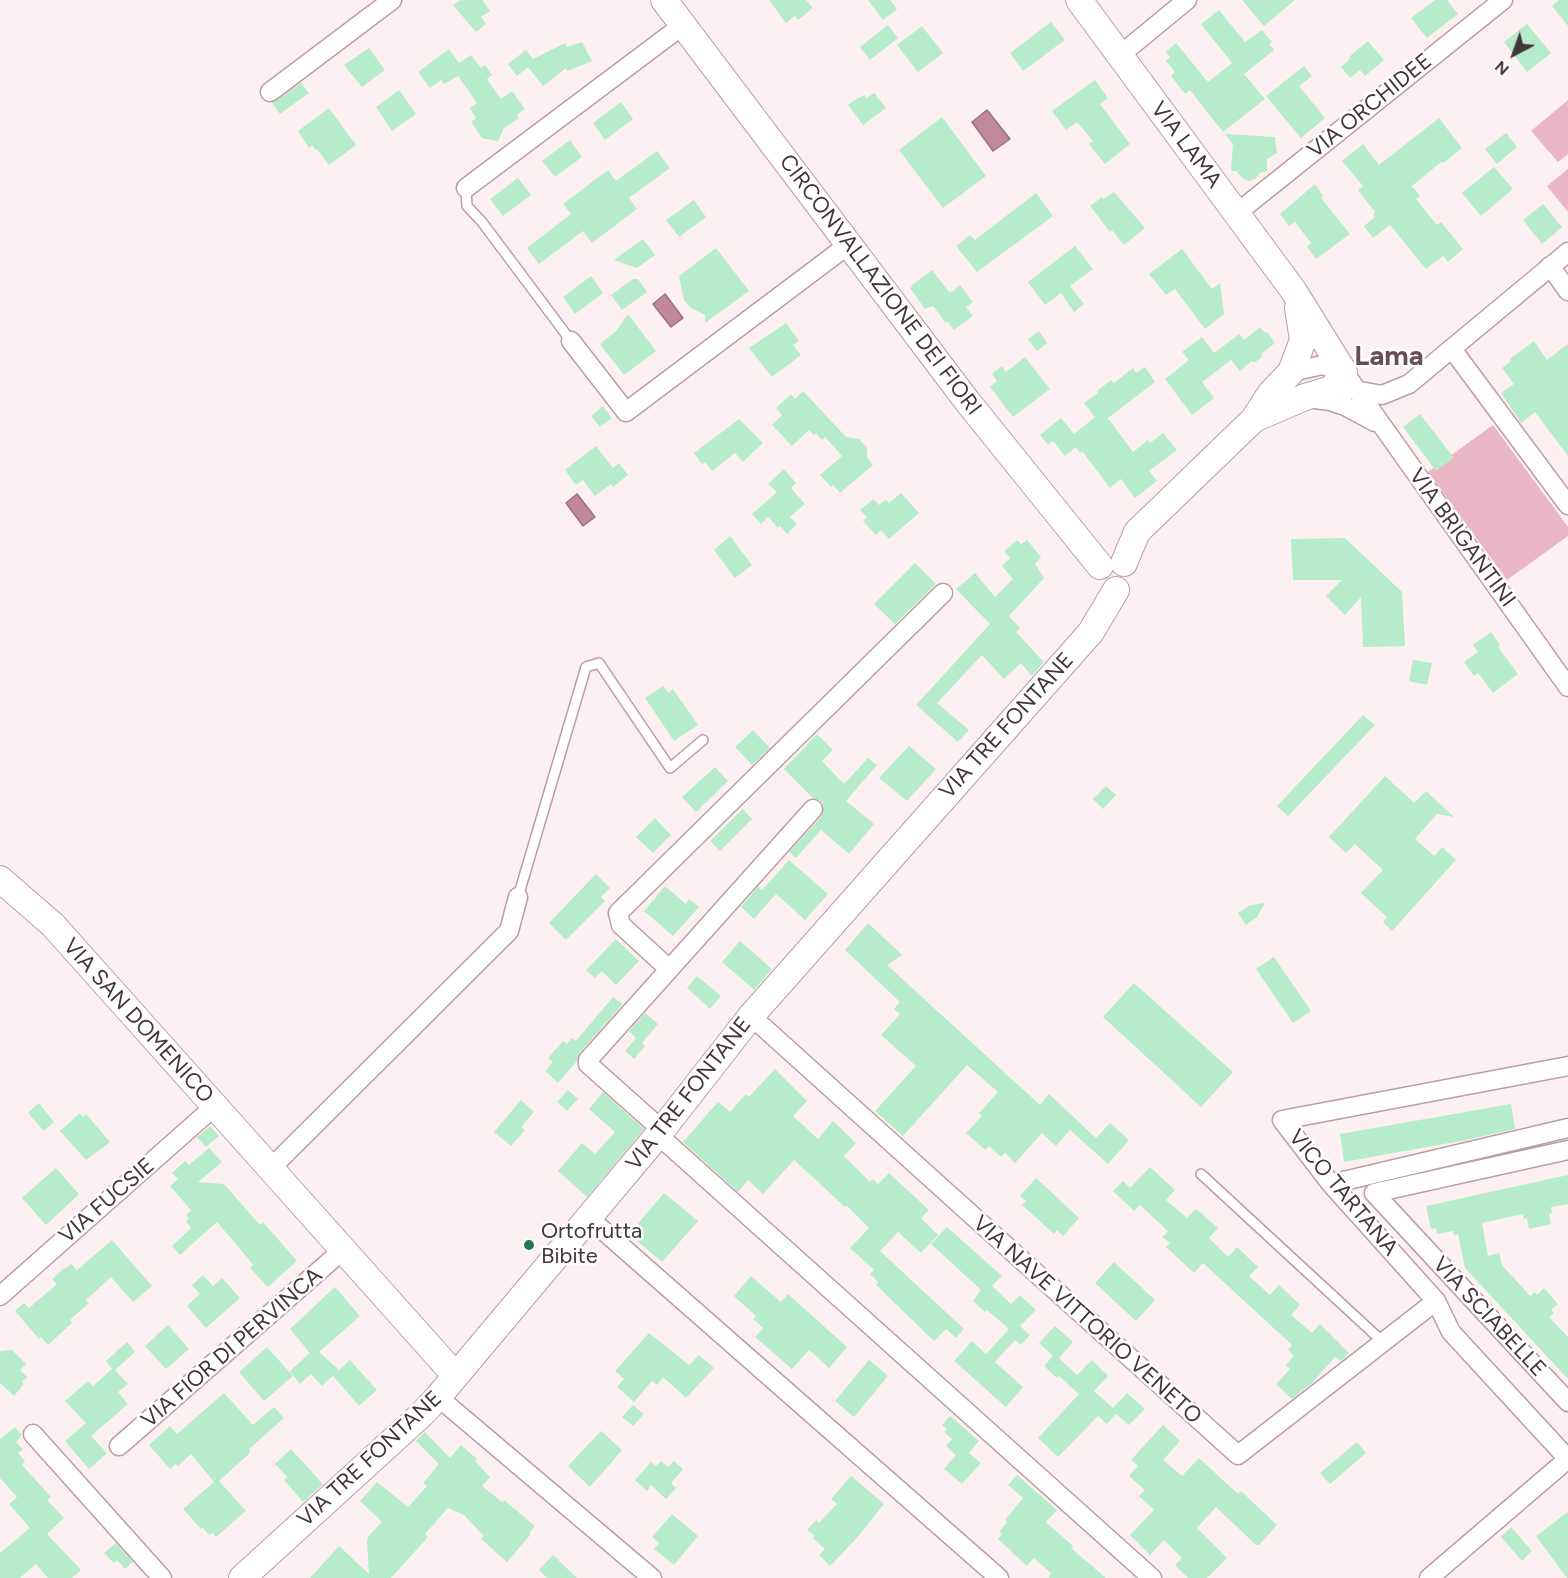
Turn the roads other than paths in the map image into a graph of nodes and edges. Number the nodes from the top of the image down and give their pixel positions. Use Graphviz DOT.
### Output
graph roads {
  1 [pos="392,0"];
  2 [pos="664,0"];
  3 [pos="1079,0"];
  4 [pos="1187,0"];
  5 [pos="1503,0"];
  6 [pos="683,25"];
  7 [pos="1119,56"];
  8 [pos="270,92"];
  9 [pos="466,188"];
  10 [pos="1237,213"];
  11 [pos="848,245"];
  12 [pos="1568,252"];
  13 [pos="1550,266"];
  14 [pos="1293,290"];
  15 [pos="1568,291"];
  16 [pos="571,341"];
  17 [pos="1452,349"];
  18 [pos="1291,372"];
  19 [pos="1344,383"];
  20 [pos="1305,397"];
  21 [pos="1254,419"];
  22 [pos="1380,425"];
  23 [pos="1568,505"];
  24 [pos="1112,564"];
  25 [pos="1116,590"];
  26 [pos="943,593"];
  27 [pos="1568,687"];
  28 [pos="703,740"];
  29 [pos="813,809"];
  30 [pos="0,879"];
  31 [pos="518,897"];
  32 [pos="669,969"];
  33 [pos="751,1016"];
  34 [pos="1568,1066"];
  35 [pos="214,1106"];
  36 [pos="1568,1128"];
  37 [pos="660,1132"];
  38 [pos="1568,1150"];
  39 [pos="271,1168"];
  40 [pos="1201,1174"];
  41 [pos="1331,1184"];
  42 [pos="589,1218"];
  43 [pos="344,1249"];
  44 [pos="0,1296"];
  45 [pos="1436,1301"];
  46 [pos="1383,1342"];
  47 [pos="455,1375"];
  48 [pos="438,1397"];
  49 [pos="1568,1402"];
  50 [pos="33,1434"];
  51 [pos="119,1446"];
  52 [pos="1568,1459"];
  53 [pos="245,1577"];
  54 [pos="162,1578"];
  55 [pos="652,1578"];
  56 [pos="999,1578"];
  57 [pos="1152,1578"];
  58 [pos="1429,1578"];
  1 -- 8 [label="street"];
  2 -- 6 [label="street, CIRCONVALLAZIONE DEI FIORI"];
  3 -- 7 [label="street, VIA LAMA"];
  4 -- 7 [label="street"];
  5 -- 10 [label="street, VIA ORCHIDEE"];
  6 -- 9 [label="street"];
  6 -- 11 [label="street, CIRCONVALLAZIONE DEI FIORI"];
  7 -- 10 [label="street, VIA LAMA"];
  9 -- 16 [label="lane"];
  10 -- 14 [label="street, VIA LAMA"];
  11 -- 16 [label="street"];
  11 -- 24 [label="street, CIRCONVALLAZIONE DEI FIORI"];
  12 -- 13 [label="street"];
  13 -- 15 [label="street"];
  13 -- 17 [label="street"];
  14 -- 18 [label="street"];
  14 -- 19 [label="street, VIA LAMA"];
  17 -- 19 [label="street"];
  17 -- 23 [label="street"];
  18 -- 19 [label="street"];
  18 -- 21 [label="street"];
  19 -- 20 [label="street"];
  19 -- 22 [label="street, VIA BRIGANTINI"];
  20 -- 21 [label="street"];
  20 -- 22 [label="street"];
  21 -- 24 [label="street"];
  22 -- 27 [label="street, VIA BRIGANTINI"];
  24 -- 25 [label="street, CIRCONVALLAZIONE DEI FIORI"];
  25 -- 33 [label="street, VIA TRE FONTANE"];
  26 -- 32 [label="street"];
  28 -- 31 [label="lane"];
  29 -- 32 [label="street"];
  30 -- 35 [label="street, VIA SAN DOMENICO"];
  31 -- 39 [label="street"];
  32 -- 37 [label="street"];
  33 -- 37 [label="street, VIA TRE FONTANE"];
  33 -- 46 [label="street, VIA NAVE VITTORIO VENETO"];
  34 -- 41 [label="street, VICO TARTANA"];
  35 -- 39 [label="street, VIA SAN DOMENICO"];
  35 -- 44 [label="street, VIA FUCSIE"];
  36 -- 41 [label="street"];
  37 -- 42 [label="street, VIA TRE FONTANE"];
  37 -- 57 [label="street"];
  38 -- 49 [label="street, VIA SCIABELLE"];
  39 -- 43 [label="street, VIA SAN DOMENICO"];
  40 -- 46 [label="lane"];
  41 -- 45 [label="street, VICO TARTANA"];
  42 -- 47 [label="street, VIA TRE FONTANE"];
  42 -- 56 [label="street"];
  43 -- 47 [label="street, VIA SAN DOMENICO"];
  43 -- 51 [label="street, VIA FIOR DI PERVINCA"];
  45 -- 46 [label="street, VIA NAVE VITTORIO VENETO"];
  45 -- 52 [label="street, VICO TARTANA"];
  47 -- 48 [label="street, VIA TRE FONTANE"];
  48 -- 53 [label="street, VIA TRE FONTANE"];
  48 -- 55 [label="street"];
  50 -- 54 [label="street"];
  52 -- 58 [label="street, VICO TARTANA"];
}
